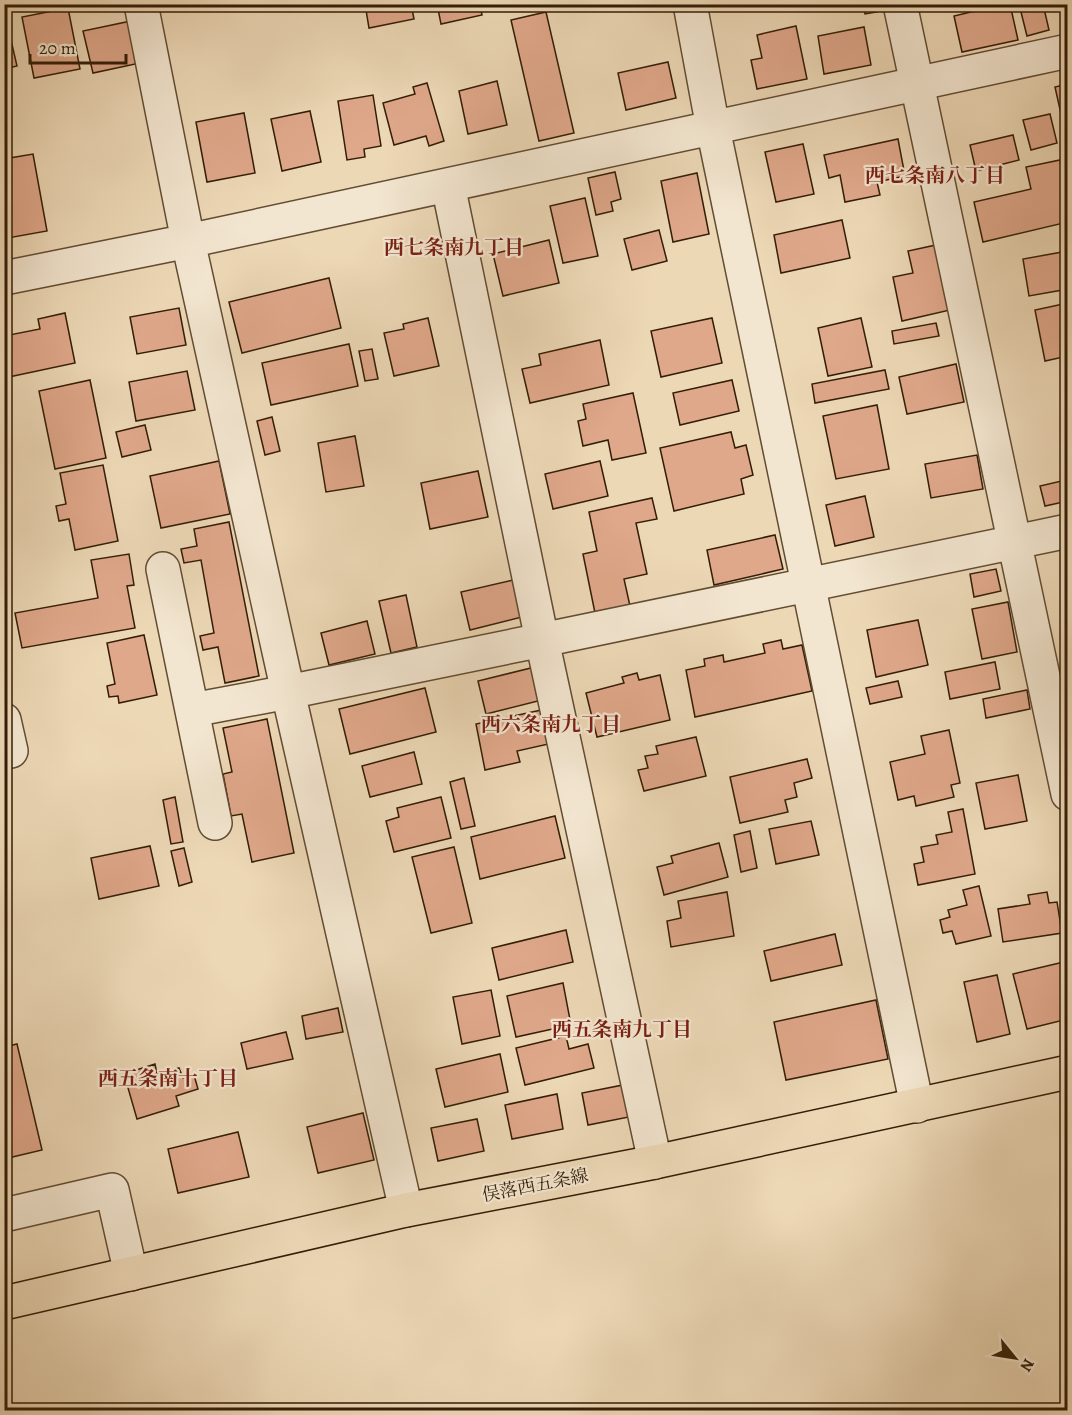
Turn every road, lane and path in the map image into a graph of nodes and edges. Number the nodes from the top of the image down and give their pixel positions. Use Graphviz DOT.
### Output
graph roads {
  1 [pos="141,4"];
  2 [pos="690,4"];
  3 [pos="900,4"];
  4 [pos="1068,51"];
  5 [pos="917,84"];
  6 [pos="713,128"];
  7 [pos="448,185"];
  8 [pos="188,241"];
  9 [pos="4,278"];
  10 [pos="1068,531"];
  11 [pos="1014,542"];
  12 [pos="163,569"];
  13 [pos="808,585"];
  14 [pos="542,640"];
  15 [pos="288,692"];
  16 [pos="192,710"];
  17 [pos="4,720"];
  18 [pos="4,752"];
  19 [pos="1068,794"];
  20 [pos="215,823"];
  21 [pos="1068,1072"];
  22 [pos="917,1106"];
  23 [pos="655,1162"];
  24 [pos="406,1210"];
  25 [pos="4,1215"];
  26 [pos="131,1274"];
  27 [pos="4,1303"];
  1 -- 8 [label="street"];
  2 -- 6 [label="street"];
  3 -- 5 [label="street"];
  4 -- 5 [label="street"];
  5 -- 6 [label="street"];
  5 -- 11 [label="street"];
  6 -- 7 [label="street"];
  6 -- 13 [label="street"];
  7 -- 8 [label="street"];
  7 -- 14 [label="street"];
  8 -- 9 [label="street"];
  8 -- 15 [label="street"];
  10 -- 11 [label="street"];
  11 -- 13 [label="street"];
  11 -- 19 [label="street"];
  12 -- 16 [label="street"];
  13 -- 14 [label="street"];
  13 -- 22 [label="street"];
  14 -- 15 [label="street"];
  14 -- 23 [label="street"];
  15 -- 16 [label="street"];
  15 -- 24 [label="street"];
  16 -- 20 [label="street"];
  17 -- 18 [label="street"];
  21 -- 22 [label="main road, 俣落西五条線"];
  22 -- 23 [label="main road, 俣落西五条線"];
  23 -- 24 [label="main road, 俣落西五条線"];
  24 -- 26 [label="main road, 俣落西五条線"];
  25 -- 26 [label="street"];
  26 -- 27 [label="main road, 俣落西五条線"];
}
